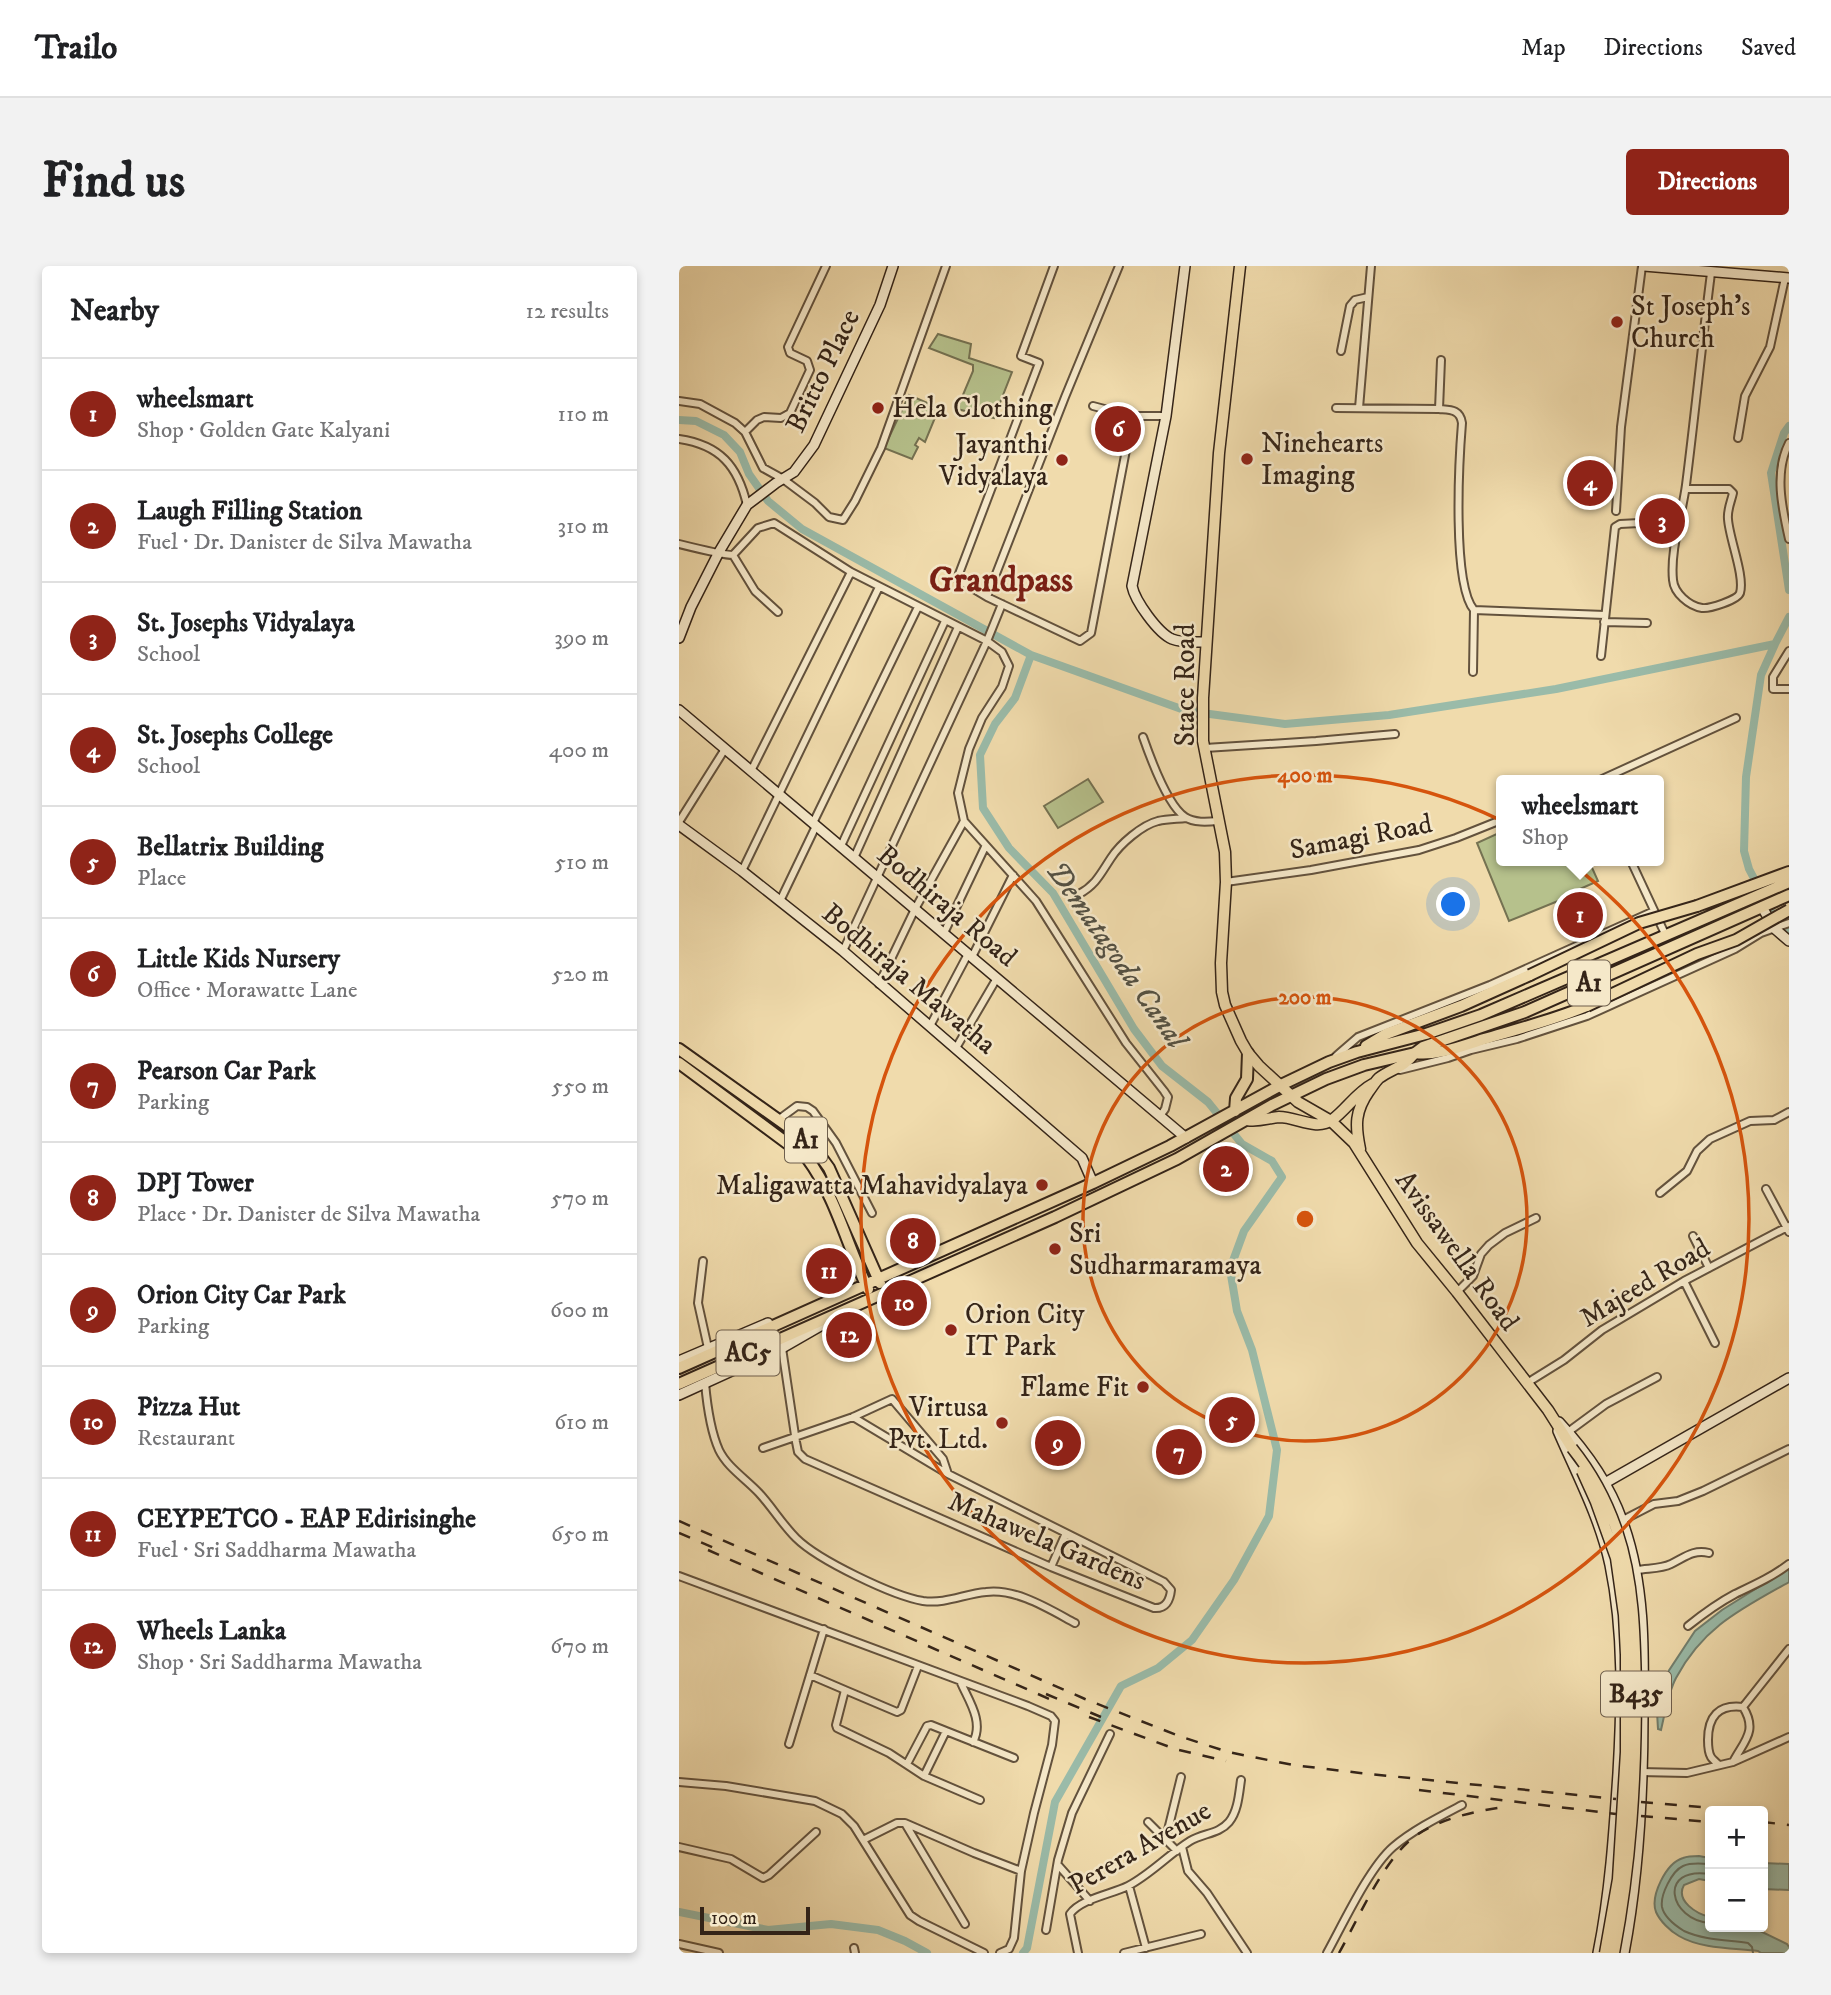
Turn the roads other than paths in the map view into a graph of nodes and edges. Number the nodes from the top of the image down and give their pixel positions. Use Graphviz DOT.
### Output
graph roads {
  1 [pos="826,266"];
  2 [pos="893,266"];
  3 [pos="946,266"];
  4 [pos="1054,266"];
  5 [pos="1119,266"];
  6 [pos="1185,266"];
  7 [pos="1240,266"];
  8 [pos="1371,266"];
  9 [pos="1643,266"];
  10 [pos="1711,273"];
  11 [pos="1788,278"];
  12 [pos="1368,298"];
  13 [pos="1341,351"];
  14 [pos="1441,360"];
  15 [pos="679,401"];
  16 [pos="1094,406"];
  17 [pos="1336,408"];
  18 [pos="1359,408"];
  19 [pos="1439,409"];
  20 [pos="1166,416"];
  21 [pos="745,432"];
  22 [pos="1738,438"];
  23 [pos="679,439"];
  24 [pos="1789,443"];
  25 [pos="1126,450"];
  26 [pos="779,481"];
  27 [pos="1686,489"];
  28 [pos="751,502"];
  29 [pos="1616,511"];
  30 [pos="1679,522"];
  31 [pos="1789,539"];
  32 [pos="679,544"];
  33 [pos="719,552"];
  34 [pos="733,555"];
  35 [pos="851,572"];
  36 [pos="879,587"];
  37 [pos="987,597"];
  38 [pos="1002,604"];
  39 [pos="918,607"];
  40 [pos="1474,610"];
  41 [pos="778,612"];
  42 [pos="1604,618"];
  43 [pos="945,621"];
  44 [pos="1647,623"];
  45 [pos="958,627"];
  46 [pos="679,638"];
  47 [pos="987,641"];
  48 [pos="1205,642"];
  49 [pos="1789,651"];
  50 [pos="1601,656"];
  51 [pos="1472,671"];
  52 [pos="1789,689"];
  53 [pos="679,710"];
  54 [pos="1736,718"];
  55 [pos="1395,734"];
  56 [pos="1143,737"];
  57 [pos="1205,748"];
  58 [pos="725,749"];
  59 [pos="751,771"];
  60 [pos="1611,775"];
  61 [pos="778,794"];
  62 [pos="1186,818"];
  63 [pos="964,821"];
  64 [pos="1218,821"];
  65 [pos="1496,822"];
  66 [pos="679,823"];
  67 [pos="815,825"];
  68 [pos="841,846"];
  69 [pos="985,847"];
  70 [pos="854,858"];
  71 [pos="1633,866"];
  72 [pos="742,871"];
  73 [pos="1789,872"];
  74 [pos="1013,875"];
  75 [pos="876,876"];
  76 [pos="1226,882"];
  77 [pos="1789,882"];
  78 [pos="1079,894"];
  79 [pos="1783,894"];
  80 [pos="780,901"];
  81 [pos="1762,907"];
  82 [pos="915,909"];
  83 [pos="1789,910"];
  84 [pos="1654,911"];
  85 [pos="1789,923"];
  86 [pos="1776,927"];
  87 [pos="944,933"];
  88 [pos="1666,936"];
  89 [pos="1789,941"];
  90 [pos="843,951"];
  91 [pos="970,956"];
  92 [pos="997,978"];
  93 [pos="879,984"];
  94 [pos="930,1026"];
  95 [pos="956,1048"];
  96 [pos="679,1049"];
  97 [pos="1357,1052"];
  98 [pos="1248,1053"];
  99 [pos="1415,1053"];
  100 [pos="1329,1062"];
  101 [pos="679,1063"];
  102 [pos="1388,1074"];
  103 [pos="1373,1084"];
  104 [pos="1281,1085"];
  105 [pos="1292,1096"];
  106 [pos="1234,1112"];
  107 [pos="1789,1112"];
  108 [pos="1160,1116"];
  109 [pos="778,1120"];
  110 [pos="1331,1121"];
  111 [pos="1244,1122"];
  112 [pos="1186,1138"];
  113 [pos="1361,1154"];
  114 [pos="1093,1183"];
  115 [pos="1766,1189"];
  116 [pos="1660,1193"];
  117 [pos="871,1213"];
  118 [pos="1536,1218"];
  119 [pos="1788,1228"];
  120 [pos="1693,1236"];
  121 [pos="703,1261"];
  122 [pos="1709,1268"];
  123 [pos="878,1278"];
  124 [pos="1684,1281"];
  125 [pos="865,1284"];
  126 [pos="849,1292"];
  127 [pos="884,1292"];
  128 [pos="1457,1292"];
  129 [pos="872,1298"];
  130 [pos="860,1303"];
  131 [pos="1715,1343"];
  132 [pos="708,1348"];
  133 [pos="782,1348"];
  134 [pos="679,1361"];
  135 [pos="679,1368"];
  136 [pos="1657,1377"];
  137 [pos="1789,1378"];
  138 [pos="705,1383"];
  139 [pos="1527,1383"];
  140 [pos="679,1384"];
  141 [pos="679,1395"];
  142 [pos="1548,1410"];
  143 [pos="853,1416"];
  144 [pos="1568,1432"];
  145 [pos="796,1436"];
  146 [pos="763,1448"];
  147 [pos="1572,1448"];
  148 [pos="1789,1448"];
  149 [pos="948,1474"];
  150 [pos="1605,1483"];
  151 [pos="1623,1520"];
  152 [pos="1066,1533"];
  153 [pos="1709,1553"];
  154 [pos="1789,1564"];
  155 [pos="1051,1567"];
  156 [pos="1637,1570"];
  157 [pos="679,1576"];
  158 [pos="1075,1623"];
  159 [pos="1688,1626"];
  160 [pos="824,1629"];
  161 [pos="1789,1649"];
  162 [pos="918,1666"];
  163 [pos="810,1675"];
  164 [pos="961,1683"];
  165 [pos="845,1690"];
  166 [pos="1743,1707"];
  167 [pos="946,1731"];
  168 [pos="1110,1734"];
  169 [pos="1789,1737"];
  170 [pos="973,1742"];
  171 [pos="789,1744"];
  172 [pos="1014,1758"];
  173 [pos="1733,1762"];
  174 [pos="907,1765"];
  175 [pos="1719,1765"];
  176 [pos="1618,1771"];
  177 [pos="1642,1772"];
  178 [pos="925,1776"];
  179 [pos="1181,1777"];
  180 [pos="1241,1780"];
  181 [pos="679,1782"];
  182 [pos="980,1800"];
  183 [pos="1462,1805"];
  184 [pos="1148,1822"];
  185 [pos="905,1823"];
  186 [pos="815,1832"];
  187 [pos="1165,1838"];
  188 [pos="863,1840"];
  189 [pos="679,1847"];
  190 [pos="1614,1847"];
  191 [pos="1180,1849"];
  192 [pos="1639,1850"];
  193 [pos="1058,1866"];
  194 [pos="1021,1871"];
  195 [pos="1129,1886"];
  196 [pos="1090,1901"];
  197 [pos="965,1924"];
  198 [pos="1046,1930"];
  199 [pos="1201,1934"];
  200 [pos="679,1944"];
  201 [pos="1146,1948"];
  202 [pos="719,1953"];
  203 [pos="984,1953"];
  204 [pos="1000,1953"];
  205 [pos="1078,1953"];
  206 [pos="1124,1953"];
  207 [pos="1247,1953"];
  208 [pos="1327,1953"];
  209 [pos="1598,1953"];
  210 [pos="1605,1953"];
  211 [pos="1614,1953"];
  212 [pos="1623,1953"];
  1 -- 21 [label="street"];
  2 -- 26 [label="street, Britto Place"];
  3 -- 26 [label="street"];
  4 -- 37 [label="street"];
  5 -- 37 [label="street"];
  6 -- 20 [label="street"];
  7 -- 48 [label="main road, Stace Road"];
  8 -- 12 [label="street"];
  9 -- 10 [label="street"];
  9 -- 29 [label="street"];
  10 -- 11 [label="street"];
  10 -- 27 [label="street"];
  11 -- 22 [label="street"];
  12 -- 13 [label="street"];
  12 -- 18 [label="street"];
  14 -- 19 [label="street"];
  15 -- 21 [label="street"];
  16 -- 20 [label="street"];
  17 -- 18 [label="street"];
  18 -- 19 [label="street"];
  19 -- 40 [label="street"];
  20 -- 48 [label="street"];
  21 -- 26 [label="street"];
  23 -- 28 [label="street"];
  24 -- 31 [label="street"];
  25 -- 38 [label="street"];
  26 -- 28 [label="street, Britto Place"];
  27 -- 30 [label="street"];
  27 -- 30 [label="street"];
  28 -- 33 [label="street"];
  30 -- 42 [label="street"];
  32 -- 33 [label="street"];
  33 -- 34 [label="street"];
  33 -- 46 [label="street"];
  34 -- 35 [label="street"];
  34 -- 41 [label="street"];
  35 -- 36 [label="street"];
  35 -- 59 [label="street"];
  36 -- 39 [label="street"];
  36 -- 61 [label="street"];
  37 -- 38 [label="street"];
  38 -- 47 [label="street"];
  39 -- 43 [label="street"];
  39 -- 67 [label="street"];
  40 -- 42 [label="street"];
  40 -- 51 [label="street"];
  42 -- 44 [label="street"];
  42 -- 50 [label="street"];
  43 -- 45 [label="street"];
  43 -- 68 [label="street"];
  45 -- 47 [label="street"];
  45 -- 70 [label="street"];
  47 -- 63 [label="street"];
  47 -- 75 [label="street"];
  48 -- 57 [label="main road, Stace Road"];
  49 -- 52 [label="street"];
  53 -- 58 [label="street, Bodhiraja Road"];
  54 -- 60 [label="street"];
  55 -- 57 [label="street"];
  56 -- 62 [label="street"];
  57 -- 64 [label="main road, Stace Road"];
  58 -- 59 [label="street, Bodhiraja Road"];
  58 -- 66 [label="street"];
  59 -- 61 [label="street, Bodhiraja Road"];
  61 -- 67 [label="street, Bodhiraja Road"];
  61 -- 72 [label="street"];
  62 -- 64 [label="street"];
  62 -- 78 [label="street"];
  63 -- 69 [label="street"];
  63 -- 82 [label="street"];
  64 -- 76 [label="main road, Stace Road"];
  65 -- 76 [label="street, Samagi Road"];
  66 -- 72 [label="street, Bodhiraja Mawatha"];
  67 -- 68 [label="street, Bodhiraja Road"];
  67 -- 80 [label="street"];
  68 -- 70 [label="street, Bodhiraja Road"];
  69 -- 74 [label="street"];
  69 -- 87 [label="street"];
  70 -- 75 [label="street, Bodhiraja Road"];
  71 -- 84 [label="street"];
  72 -- 80 [label="street, Bodhiraja Mawatha"];
  73 -- 97 [label="highway, bridge"];
  74 -- 91 [label="street"];
  74 -- 108 [label="street"];
  75 -- 82 [label="street, Bodhiraja Road"];
  75 -- 90 [label="street"];
  76 -- 98 [label="main road, Stace Road"];
  77 -- 79 [label="highway, A1"];
  79 -- 81 [label="highway, A1"];
  79 -- 88 [label="highway, A1"];
  80 -- 90 [label="street, Bodhiraja Mawatha"];
  81 -- 86 [label="street"];
  81 -- 99 [label="highway, A1"];
  82 -- 87 [label="street, Bodhiraja Road"];
  82 -- 93 [label="street"];
  83 -- 99 [label="highway, bridge"];
  84 -- 88 [label="street"];
  84 -- 100 [label="street"];
  85 -- 86 [label="street"];
  86 -- 89 [label="street"];
  86 -- 102 [label="street"];
  87 -- 91 [label="street, Bodhiraja Road"];
  88 -- 97 [label="highway, A1"];
  90 -- 93 [label="street, Bodhiraja Mawatha"];
  91 -- 92 [label="street, Bodhiraja Road"];
  91 -- 94 [label="street"];
  92 -- 95 [label="street"];
  92 -- 108 [label="street, Bodhiraja Road"];
  93 -- 94 [label="street, Bodhiraja Mawatha"];
  94 -- 95 [label="street, Bodhiraja Mawatha"];
  95 -- 114 [label="street, Bodhiraja Mawatha"];
  96 -- 109 [label="highway, A1"];
  97 -- 100 [label="highway, A1"];
  98 -- 104 [label="main road, Stace Road"];
  98 -- 106 [label="highway"];
  99 -- 102 [label="main road"];
  99 -- 105 [label="highway, A1"];
  100 -- 104 [label="highway, A1"];
  101 -- 125 [label="highway, A1"];
  102 -- 103 [label="main road"];
  103 -- 110 [label="main road"];
  103 -- 113 [label="main road"];
  104 -- 105 [label="main road, Stace Road"];
  104 -- 106 [label="highway, A1"];
  105 -- 110 [label="main road, Avissawella Road / B435"];
  105 -- 111 [label="highway, A1"];
  106 -- 112 [label="highway, A1"];
  107 -- 116 [label="street"];
  108 -- 112 [label="street, Bodhiraja Road"];
  109 -- 117 [label="street"];
  109 -- 123 [label="highway, A1"];
  110 -- 111 [label="main road"];
  110 -- 113 [label="main road, Avissawella Road / B435"];
  111 -- 127 [label="highway, A1"];
  112 -- 114 [label="highway, A1"];
  113 -- 128 [label="main road, Avissawella Road / B435"];
  114 -- 123 [label="highway, A1"];
  115 -- 119 [label="street"];
  118 -- 128 [label="street"];
  119 -- 122 [label="street, Majeed Road"];
  120 -- 122 [label="street"];
  121 -- 132 [label="street"];
  122 -- 124 [label="street, Majeed Road"];
  123 -- 125 [label="highway, A1"];
  123 -- 127 [label="highway, A1"];
  124 -- 131 [label="street"];
  124 -- 139 [label="street, Majeed Road"];
  125 -- 126 [label="highway, AC5"];
  125 -- 129 [label="highway, A1"];
  126 -- 132 [label="street"];
  126 -- 135 [label="highway, AC5"];
  127 -- 129 [label="highway, A1"];
  128 -- 139 [label="main road, Avissawella Road / B435"];
  129 -- 130 [label="highway, AC5"];
  130 -- 133 [label="street"];
  130 -- 140 [label="highway, AC5"];
  132 -- 134 [label="street"];
  133 -- 138 [label="street"];
  133 -- 145 [label="street, Mahawela Gardens"];
  136 -- 144 [label="street"];
  137 -- 150 [label="street"];
  138 -- 141 [label="street"];
  138 -- 158 [label="street"];
  139 -- 142 [label="main road, Avissawella Road / B435"];
  142 -- 144 [label="street"];
  142 -- 147 [label="main road, Avissawella Road / B435"];
  142 -- 176 [label="street"];
  143 -- 145 [label="street, Mahawela Gardens"];
  143 -- 149 [label="street, Mahawela Gardens"];
  143 -- 149 [label="street, Mahawela Gardens"];
  144 -- 150 [label="street"];
  145 -- 146 [label="street"];
  145 -- 155 [label="street, Mahawela Gardens"];
  147 -- 210 [label="main road, B435, bridge"];
  147 -- 211 [label="main road, B435, bridge"];
  148 -- 151 [label="street"];
  149 -- 152 [label="street, Mahawela Gardens"];
  150 -- 151 [label="street"];
  151 -- 156 [label="street"];
  152 -- 155 [label="street"];
  152 -- 155 [label="street, Mahawela Gardens"];
  153 -- 156 [label="street"];
  154 -- 159 [label="street"];
  156 -- 177 [label="street"];
  157 -- 160 [label="street"];
  160 -- 162 [label="street"];
  160 -- 163 [label="street"];
  161 -- 166 [label="street"];
  162 -- 164 [label="street"];
  162 -- 165 [label="street"];
  163 -- 165 [label="street"];
  163 -- 171 [label="street"];
  164 -- 170 [label="street"];
  164 -- 194 [label="street"];
  165 -- 174 [label="street"];
  166 -- 173 [label="street"];
  166 -- 175 [label="street"];
  167 -- 170 [label="street"];
  167 -- 174 [label="street"];
  167 -- 178 [label="street"];
  168 -- 193 [label="street"];
  169 -- 173 [label="street"];
  170 -- 172 [label="street"];
  173 -- 175 [label="street"];
  174 -- 178 [label="street"];
  175 -- 177 [label="street"];
  176 -- 177 [label="street"];
  176 -- 190 [label="street"];
  177 -- 192 [label="street"];
  178 -- 182 [label="street"];
  179 -- 187 [label="street"];
  180 -- 191 [label="street, Perera Avenue"];
  181 -- 188 [label="street"];
  183 -- 208 [label="street"];
  184 -- 187 [label="street"];
  185 -- 188 [label="street"];
  185 -- 194 [label="street"];
  185 -- 197 [label="street"];
  186 -- 189 [label="street"];
  187 -- 191 [label="street"];
  188 -- 203 [label="street"];
  190 -- 192 [label="street"];
  190 -- 209 [label="street"];
  191 -- 195 [label="street, Perera Avenue"];
  191 -- 207 [label="street"];
  192 -- 212 [label="street"];
  193 -- 196 [label="street"];
  193 -- 198 [label="street"];
  194 -- 204 [label="street"];
  195 -- 196 [label="street, Perera Avenue"];
  195 -- 201 [label="street"];
  196 -- 205 [label="street, Perera Avenue"];
  199 -- 201 [label="street"];
  200 -- 202 [label="street"];
  201 -- 206 [label="street"];
}
